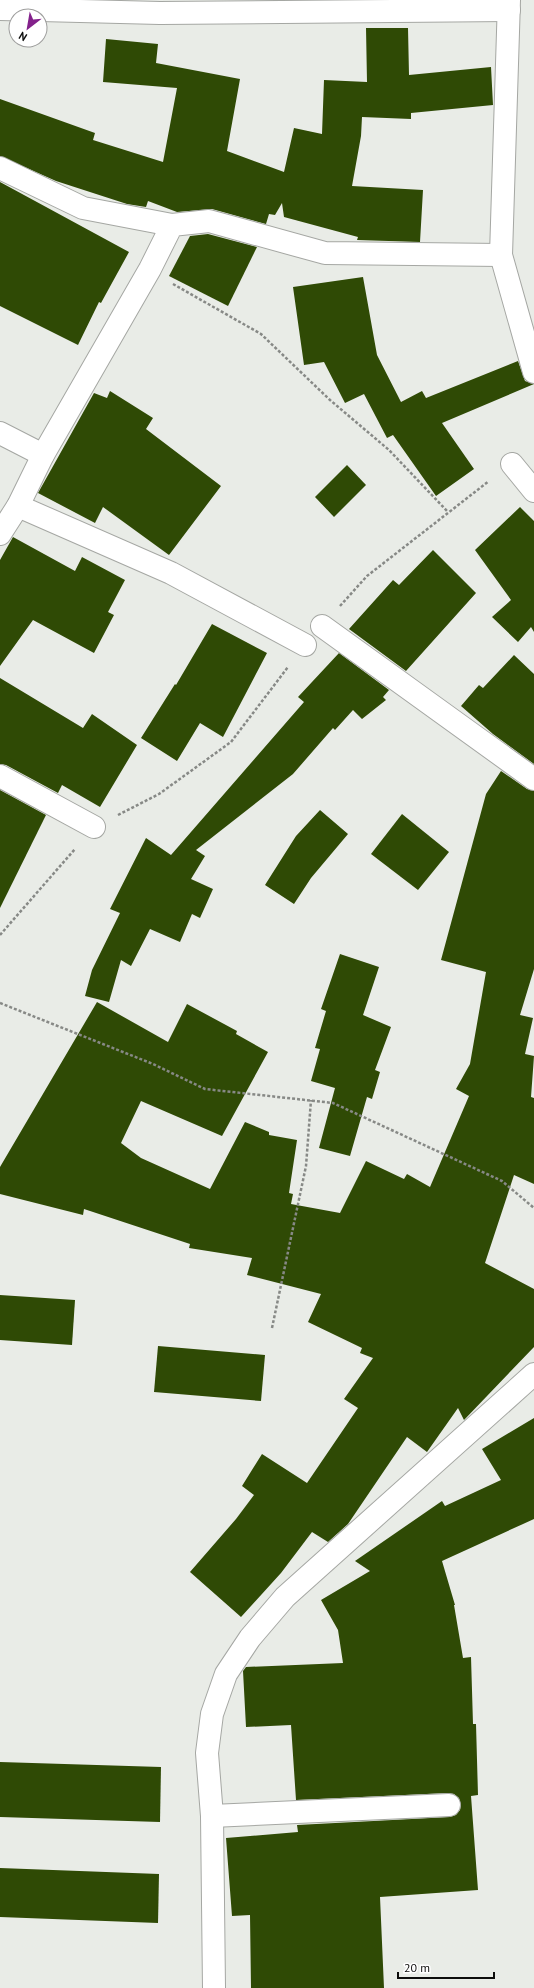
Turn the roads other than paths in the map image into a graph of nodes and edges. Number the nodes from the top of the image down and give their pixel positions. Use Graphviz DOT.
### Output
graph roads {
  1 [pos="509,5"];
  2 [pos="0,9"];
  3 [pos="0,168"];
  4 [pos="172,225"];
  5 [pos="501,255"];
  6 [pos="534,372"];
  7 [pos="0,433"];
  8 [pos="43,455"];
  9 [pos="512,464"];
  10 [pos="534,491"];
  11 [pos="18,506"];
  12 [pos="0,534"];
  13 [pos="322,626"];
  14 [pos="305,645"];
  15 [pos="0,776"];
  16 [pos="534,779"];
  17 [pos="94,827"];
  18 [pos="534,1374"];
  19 [pos="449,1805"];
  20 [pos="212,1816"];
  21 [pos="214,1988"];
  1 -- 2 [label="street"];
  1 -- 5 [label="street"];
  3 -- 4 [label="street"];
  4 -- 5 [label="street"];
  4 -- 8 [label="street"];
  5 -- 6 [label="street"];
  7 -- 8 [label="street"];
  8 -- 11 [label="street"];
  9 -- 10 [label="street"];
  11 -- 12 [label="street"];
  11 -- 14 [label="street"];
  13 -- 16 [label="street"];
  15 -- 17 [label="street"];
  18 -- 20 [label="street"];
  19 -- 20 [label="street"];
  20 -- 21 [label="street"];
}
